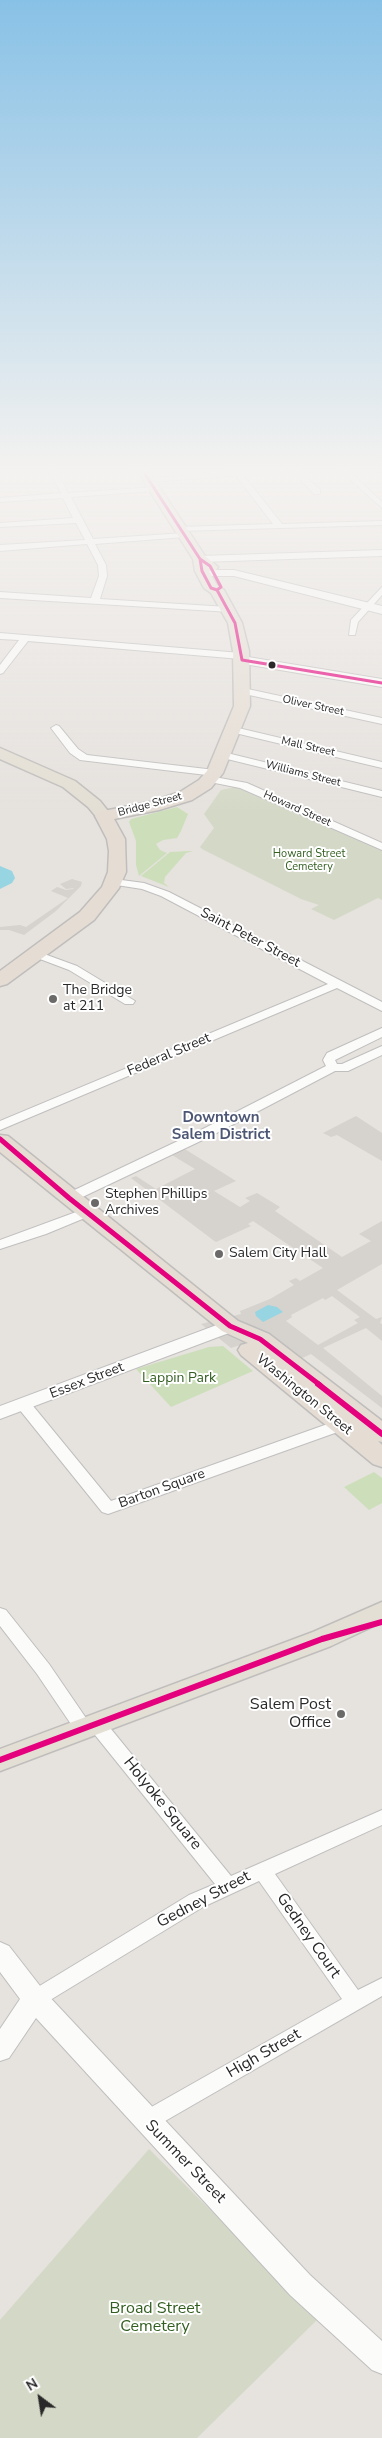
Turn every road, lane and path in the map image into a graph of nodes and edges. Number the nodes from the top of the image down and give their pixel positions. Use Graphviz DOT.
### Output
graph roads {
  1 [pos="100,585"];
  2 [pos="211,585"];
  3 [pos="281,585"];
  4 [pos="382,590"];
  5 [pos="0,595"];
  6 [pos="95,601"];
  7 [pos="366,606"];
  8 [pos="228,610"];
  9 [pos="382,610"];
  10 [pos="352,633"];
  11 [pos="0,636"];
  12 [pos="26,638"];
  13 [pos="241,658"];
  14 [pos="0,670"];
  15 [pos="382,682"];
  16 [pos="243,691"];
  17 [pos="382,721"];
  18 [pos="56,728"];
  19 [pos="234,730"];
  20 [pos="0,753"];
  21 [pos="223,755"];
  22 [pos="382,765"];
  23 [pos="212,776"];
  24 [pos="382,794"];
  25 [pos="104,816"];
  26 [pos="382,847"];
  27 [pos="114,882"];
  28 [pos="36,954"];
  29 [pos="0,980"];
  30 [pos="337,984"];
  31 [pos="129,1000"];
  32 [pos="382,1007"];
  33 [pos="382,1032"];
  34 [pos="382,1050"];
  35 [pos="333,1067"];
  36 [pos="0,1126"];
  37 [pos="0,1141"];
  38 [pos="78,1205"];
  39 [pos="0,1244"];
  40 [pos="230,1326"];
  41 [pos="24,1404"];
  42 [pos="0,1414"];
  43 [pos="341,1425"];
  44 [pos="382,1434"];
  45 [pos="382,1458"];
  46 [pos="382,1611"];
  47 [pos="0,1614"];
  48 [pos="382,1622"];
  49 [pos="322,1638"];
  50 [pos="90,1725"];
  51 [pos="0,1760"];
  52 [pos="382,1817"];
  53 [pos="262,1870"];
  54 [pos="227,1886"];
  55 [pos="0,1953"];
  56 [pos="382,1986"];
  57 [pos="35,1999"];
  58 [pos="355,2002"];
  59 [pos="0,2050"];
  60 [pos="146,2121"];
  61 [pos="382,2360"];
  1 -- 6 [label="street"];
  2 -- 8 [label="highway"];
  3 -- 7 [label="main road"];
  4 -- 7 [label="street"];
  5 -- 6 [label="street"];
  6 -- 8 [label="street"];
  7 -- 9 [label="main road"];
  7 -- 10 [label="street"];
  8 -- 13 [label="highway"];
  11 -- 12 [label="street"];
  12 -- 13 [label="street"];
  12 -- 14 [label="street"];
  13 -- 15 [label="main road"];
  13 -- 16 [label="highway"];
  16 -- 17 [label="street, Oliver Street"];
  16 -- 19 [label="highway"];
  18 -- 23 [label="street, Howard Street"];
  19 -- 21 [label="highway"];
  19 -- 22 [label="street, Mall Street"];
  20 -- 25 [label="main road"];
  21 -- 23 [label="highway"];
  21 -- 24 [label="street, Williams Street"];
  23 -- 25 [label="highway, Bridge Street"];
  23 -- 26 [label="street, Howard Street"];
  25 -- 27 [label="highway, Bridge Street"];
  27 -- 28 [label="highway, Bridge Street"];
  27 -- 30 [label="street, Saint Peter Street"];
  28 -- 29 [label="highway, Bridge Street"];
  28 -- 31 [label="street"];
  30 -- 32 [label="street, Saint Peter Street"];
  30 -- 36 [label="street, Federal Street"];
  33 -- 35 [label="street"];
  34 -- 35 [label="street"];
  35 -- 38 [label="street"];
  37 -- 38 [label="highway, Washington Street"];
  38 -- 39 [label="street"];
  38 -- 40 [label="highway, Washington Street"];
  40 -- 41 [label="street, Essex Street"];
  40 -- 43 [label="highway, Washington Street"];
  40 -- 44 [label="highway, Washington Street"];
  41 -- 42 [label="street, Essex Street"];
  41 -- 43 [label="street, Barton Square"];
  43 -- 45 [label="highway, Washington Street"];
  46 -- 49 [label="main road"];
  47 -- 50 [label="street, Holyoke Square"];
  48 -- 49 [label="main road"];
  49 -- 50 [label="main road"];
  50 -- 51 [label="main road"];
  50 -- 54 [label="street, Holyoke Square"];
  52 -- 53 [label="street, Gedney Street"];
  53 -- 54 [label="street, Gedney Street"];
  53 -- 58 [label="street, Gedney Court"];
  54 -- 57 [label="street, Gedney Street"];
  55 -- 57 [label="street, Summer Street"];
  56 -- 58 [label="street, High Street"];
  57 -- 59 [label="street"];
  57 -- 60 [label="street, Summer Street"];
  58 -- 60 [label="street, High Street"];
  60 -- 61 [label="street, Summer Street"];
}
